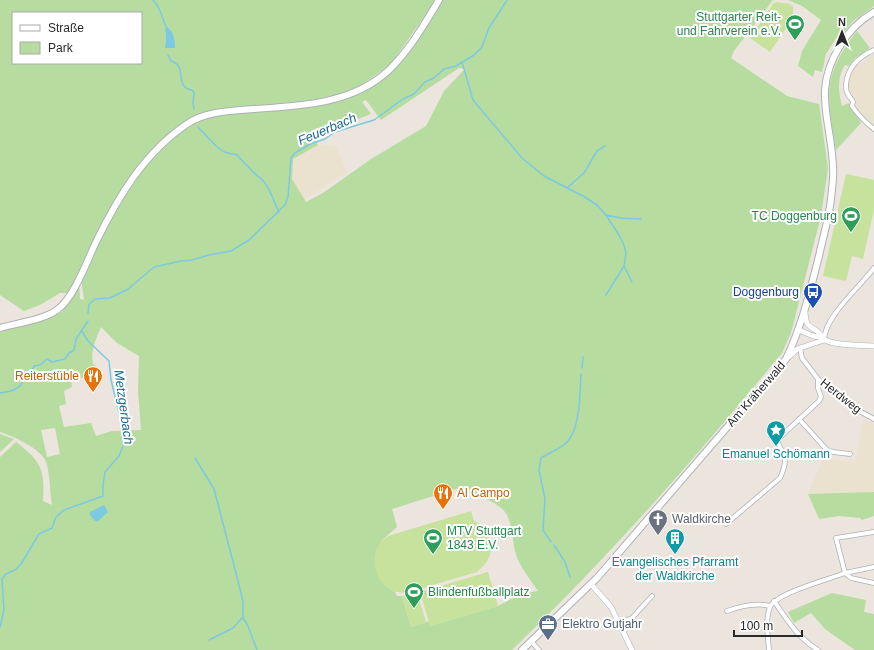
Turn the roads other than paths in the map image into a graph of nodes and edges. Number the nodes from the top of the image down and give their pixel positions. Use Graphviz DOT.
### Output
graph roads {
  1 [pos="439,0"];
  2 [pos="874,12"];
  3 [pos="874,50"];
  4 [pos="874,129"];
  5 [pos="874,268"];
  6 [pos="805,312"];
  7 [pos="3,327"];
  8 [pos="799,330"];
  9 [pos="823,339"];
  10 [pos="795,341"];
  11 [pos="874,346"];
  12 [pos="800,348"];
  13 [pos="787,358"];
  14 [pos="818,379"];
  15 [pos="874,419"];
  16 [pos="799,420"];
  17 [pos="850,454"];
  18 [pos="726,524"];
  19 [pos="874,532"];
  20 [pos="874,567"];
  21 [pos="845,573"];
  22 [pos="874,583"];
  23 [pos="591,584"];
  24 [pos="652,596"];
  25 [pos="774,601"];
  26 [pos="770,606"];
  27 [pos="727,611"];
  28 [pos="618,622"];
  29 [pos="531,641"];
  30 [pos="522,650"];
  31 [pos="539,650"];
  32 [pos="632,650"];
  33 [pos="769,650"];
  34 [pos="818,650"];
  1 -- 7 [label="main road"];
  2 -- 6 [label="main road, Am Kräherwald"];
  3 -- 4 [label="street"];
  5 -- 9 [label="street"];
  6 -- 8 [label="main road, Am Kräherwald"];
  6 -- 9 [label="street"];
  8 -- 9 [label="street"];
  8 -- 10 [label="main road, Am Kräherwald"];
  9 -- 11 [label="street"];
  9 -- 12 [label="street"];
  10 -- 12 [label="street"];
  10 -- 13 [label="main road, Am Kräherwald"];
  12 -- 13 [label="street"];
  12 -- 14 [label="street, Herdweg"];
  13 -- 23 [label="main road, Am Kräherwald"];
  14 -- 15 [label="street, Herdweg"];
  14 -- 16 [label="street"];
  16 -- 17 [label="street"];
  16 -- 18 [label="street"];
  19 -- 21 [label="street"];
  20 -- 21 [label="street"];
  21 -- 22 [label="street"];
  21 -- 25 [label="street"];
  23 -- 28 [label="street"];
  23 -- 29 [label="main road, Am Kräherwald"];
  24 -- 28 [label="street"];
  25 -- 26 [label="street"];
  25 -- 34 [label="street"];
  26 -- 27 [label="street"];
  26 -- 33 [label="street"];
  28 -- 32 [label="street"];
  29 -- 30 [label="main road, Am Kräherwald"];
  29 -- 31 [label="street"];
}
